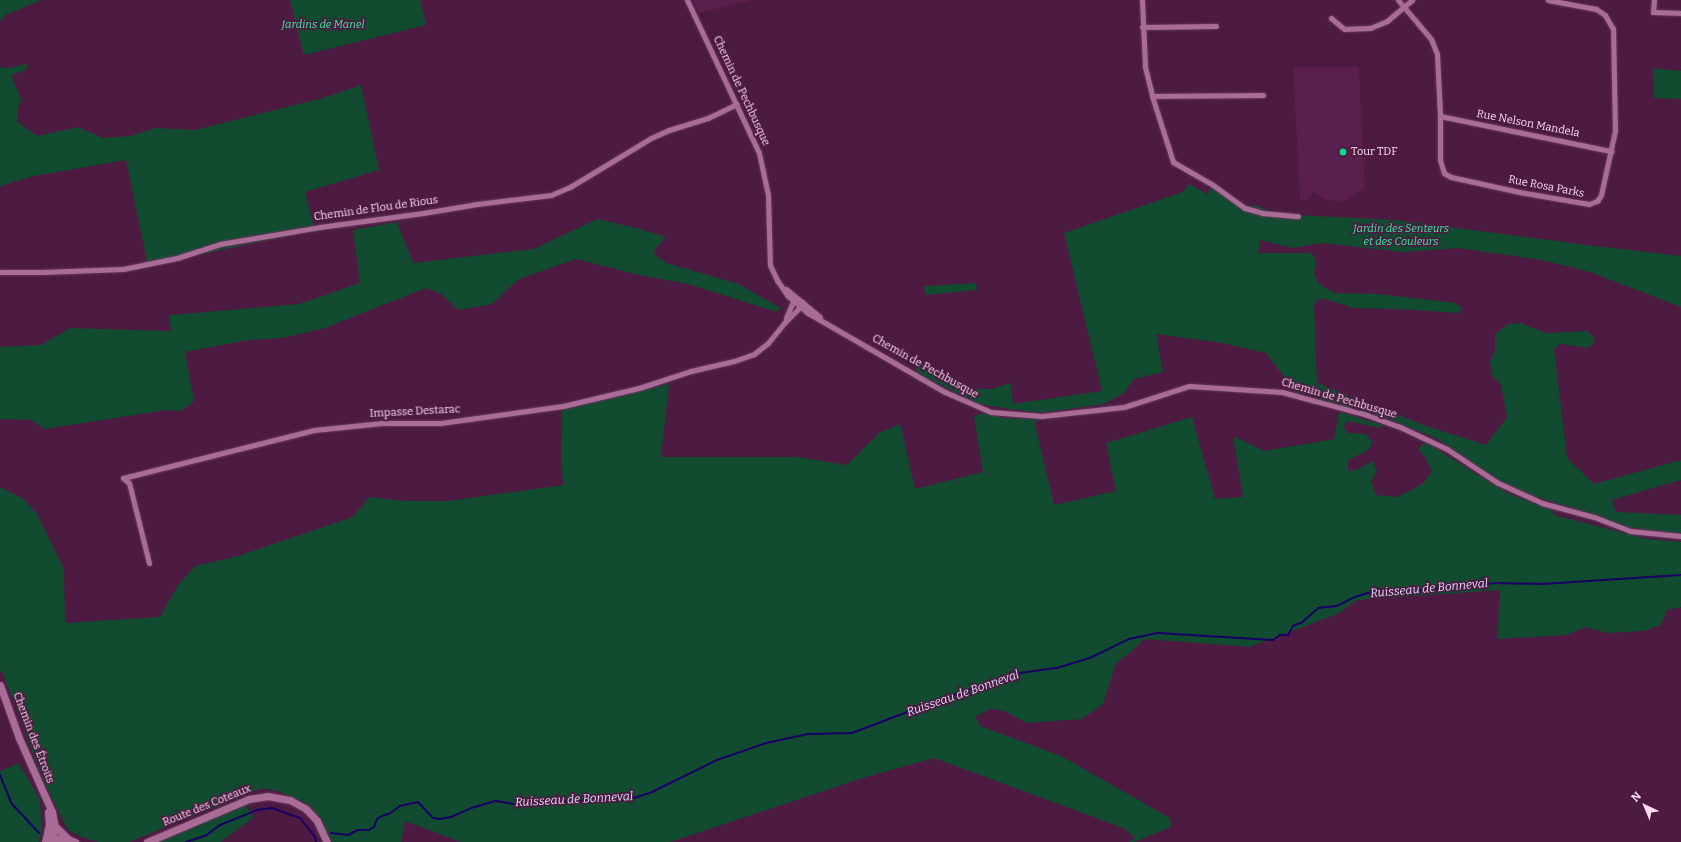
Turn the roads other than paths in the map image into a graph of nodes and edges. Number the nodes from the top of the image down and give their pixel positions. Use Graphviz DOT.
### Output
graph roads {
  1 [pos="687,0"];
  2 [pos="1142,0"];
  3 [pos="1398,0"];
  4 [pos="1412,0"];
  5 [pos="1548,0"];
  6 [pos="1654,0"];
  7 [pos="1404,7"];
  8 [pos="1681,14"];
  9 [pos="1331,18"];
  10 [pos="1216,26"];
  11 [pos="1142,27"];
  12 [pos="1263,95"];
  13 [pos="1152,96"];
  14 [pos="737,104"];
  15 [pos="1440,116"];
  16 [pos="1611,151"];
  17 [pos="1298,216"];
  18 [pos="0,272"];
  19 [pos="782,286"];
  20 [pos="794,302"];
  21 [pos="801,304"];
  22 [pos="784,323"];
  23 [pos="1681,536"];
  24 [pos="150,563"];
  25 [pos="0,685"];
  26 [pos="52,835"];
  27 [pos="45,842"];
  28 [pos="75,842"];
  29 [pos="147,842"];
  30 [pos="327,842"];
  1 -- 14 [label="street, Chemin de Pechbusque"];
  2 -- 11 [label="street"];
  3 -- 7 [label="street, Rue Rosa Parks"];
  4 -- 7 [label="street"];
  5 -- 16 [label="street, Rue Rosa Parks"];
  6 -- 8 [label="street"];
  7 -- 9 [label="street"];
  7 -- 15 [label="street, Rue Rosa Parks"];
  10 -- 11 [label="street"];
  11 -- 13 [label="street"];
  12 -- 13 [label="street"];
  13 -- 17 [label="street"];
  14 -- 18 [label="street, Chemin de Flou de Rious"];
  14 -- 19 [label="street, Chemin de Pechbusque"];
  15 -- 16 [label="street, Rue Nelson Mandela"];
  15 -- 16 [label="street, Rue Rosa Parks"];
  19 -- 20 [label="street, Chemin de Pechbusque"];
  19 -- 21 [label="street, Chemin de Pechbusque"];
  20 -- 21 [label="street"];
  20 -- 22 [label="street, Impasse Destarac"];
  21 -- 22 [label="street, Impasse Destarac"];
  21 -- 23 [label="street, Chemin de Pechbusque"];
  22 -- 24 [label="street, Impasse Destarac"];
  25 -- 26 [label="street, Chemin des Étroits"];
  26 -- 27 [label="street, Chemin des Étroits"];
  26 -- 28 [label="street"];
  29 -- 30 [label="street, Route des Coteaux"];
}
